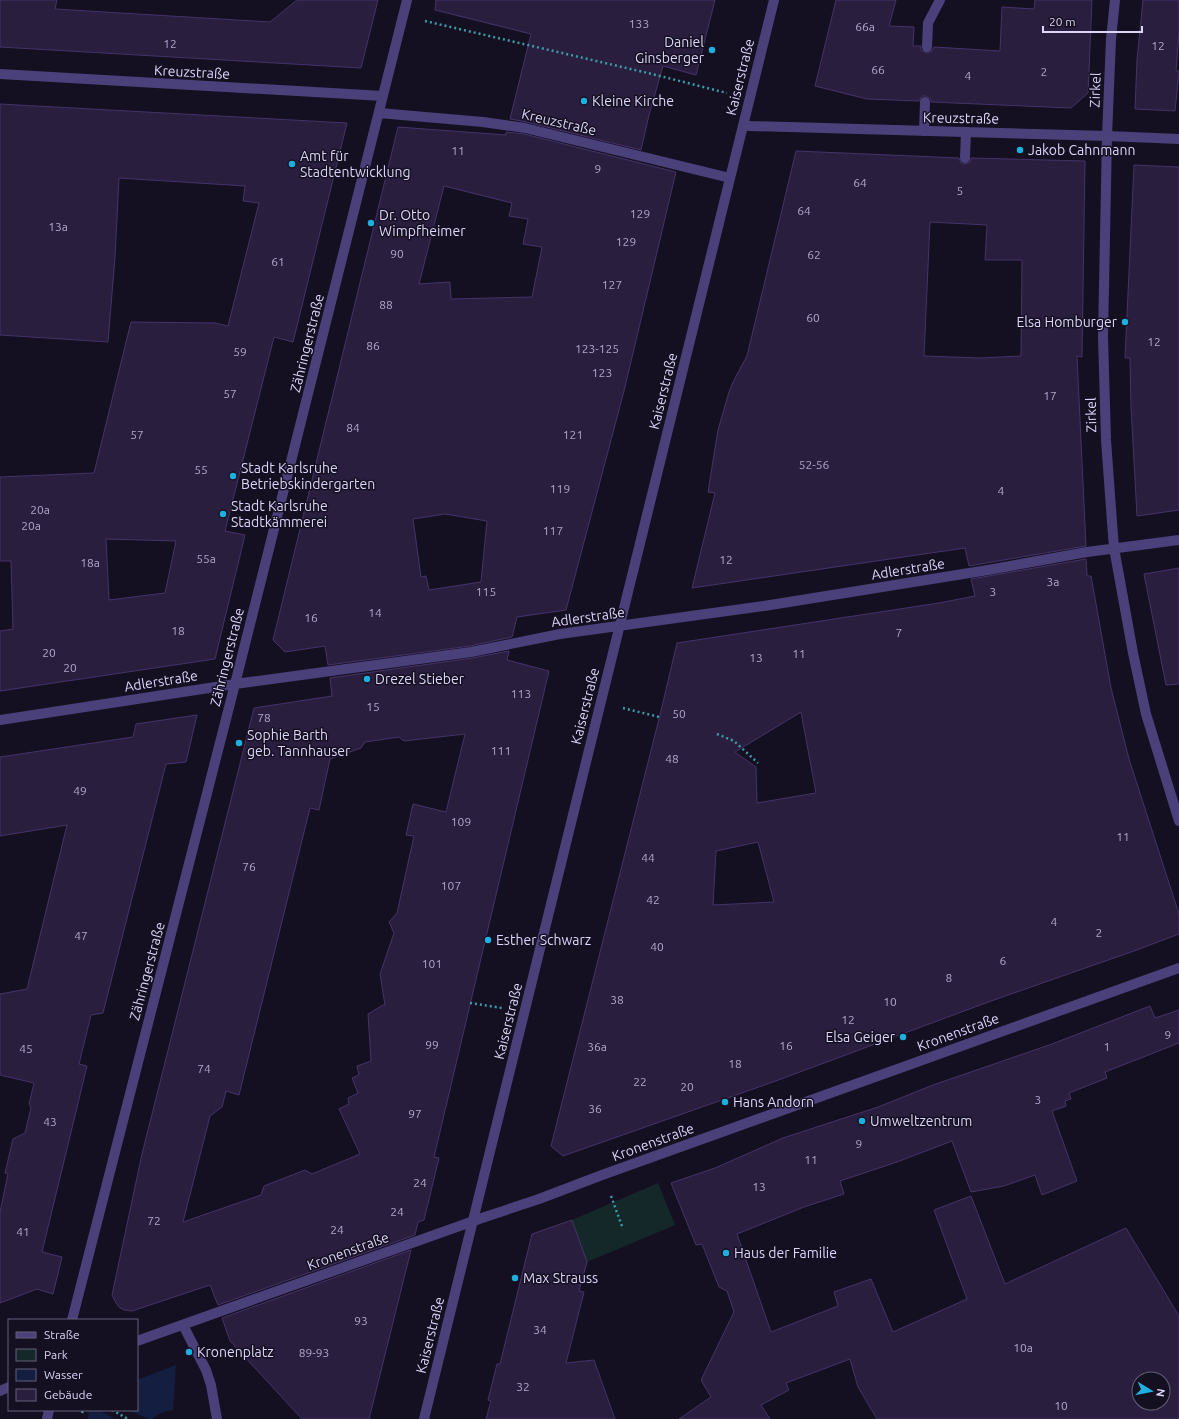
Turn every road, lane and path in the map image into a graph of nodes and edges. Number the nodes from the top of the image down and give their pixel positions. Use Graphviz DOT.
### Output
graph roads {
  1 [pos="407,0"];
  2 [pos="774,0"];
  3 [pos="940,0"];
  4 [pos="1115,0"];
  5 [pos="403,16"];
  6 [pos="927,47"];
  7 [pos="0,74"];
  8 [pos="383,96"];
  9 [pos="749,99"];
  10 [pos="925,102"];
  11 [pos="379,113"];
  12 [pos="743,125"];
  13 [pos="924,131"];
  14 [pos="966,132"];
  15 [pos="1107,136"];
  16 [pos="1179,139"];
  17 [pos="965,158"];
  18 [pos="730,178"];
  19 [pos="1179,540"];
  20 [pos="1114,548"];
  21 [pos="619,626"];
  22 [pos="235,684"];
  23 [pos="601,702"];
  24 [pos="659,717"];
  25 [pos="0,720"];
  26 [pos="717,734"];
  27 [pos="758,763"];
  28 [pos="1179,821"];
  29 [pos="1179,968"];
  30 [pos="470,1003"];
  31 [pos="524,1012"];
  32 [pos="602,1175"];
  33 [pos="473,1222"];
  34 [pos="623,1228"];
  35 [pos="72,1319"];
  36 [pos="183,1325"];
  37 [pos="138,1341"];
  38 [pos="114,1411"];
  39 [pos="128,1419"];
  40 [pos="218,1419"];
  41 [pos="424,1419"];
  1 -- 5 [label="street, Zähringerstraße"];
  2 -- 9 [label="street, Kaiserstraße"];
  3 -- 6 [label="street"];
  4 -- 15 [label="street, Zirkel"];
  5 -- 8 [label="street, Zähringerstraße"];
  5 -- 9 [label="path"];
  7 -- 8 [label="street, Kreuzstraße"];
  8 -- 11 [label="street, Zähringerstraße"];
  9 -- 12 [label="street, Kaiserstraße"];
  10 -- 13 [label="street"];
  11 -- 18 [label="street, Kreuzstraße"];
  11 -- 22 [label="street, Zähringerstraße"];
  12 -- 13 [label="street, Kreuzstraße"];
  12 -- 18 [label="street, Kaiserstraße"];
  13 -- 14 [label="street, Kreuzstraße"];
  14 -- 15 [label="street, Kreuzstraße"];
  14 -- 17 [label="street"];
  15 -- 16 [label="street, Kreuzstraße"];
  15 -- 20 [label="street, Zirkel"];
  18 -- 21 [label="street, Kaiserstraße"];
  19 -- 20 [label="street, Adlerstraße"];
  20 -- 21 [label="street, Adlerstraße"];
  20 -- 28 [label="street, Zirkel"];
  21 -- 22 [label="street, Adlerstraße"];
  21 -- 23 [label="street, Kaiserstraße"];
  22 -- 25 [label="street, Adlerstraße"];
  22 -- 35 [label="street, Zähringerstraße"];
  23 -- 24 [label="path"];
  23 -- 31 [label="street, Kaiserstraße"];
  26 -- 27 [label="path"];
  29 -- 32 [label="street, Kronenstraße"];
  30 -- 31 [label="path"];
  31 -- 33 [label="street, Kaiserstraße"];
  32 -- 33 [label="street, Kronenstraße"];
  32 -- 34 [label="path"];
  33 -- 36 [label="street, Kronenstraße"];
  33 -- 41 [label="street, Kaiserstraße"];
  36 -- 37 [label="street, Kronenstraße"];
  36 -- 40 [label="street"];
  38 -- 39 [label="path"];
}
